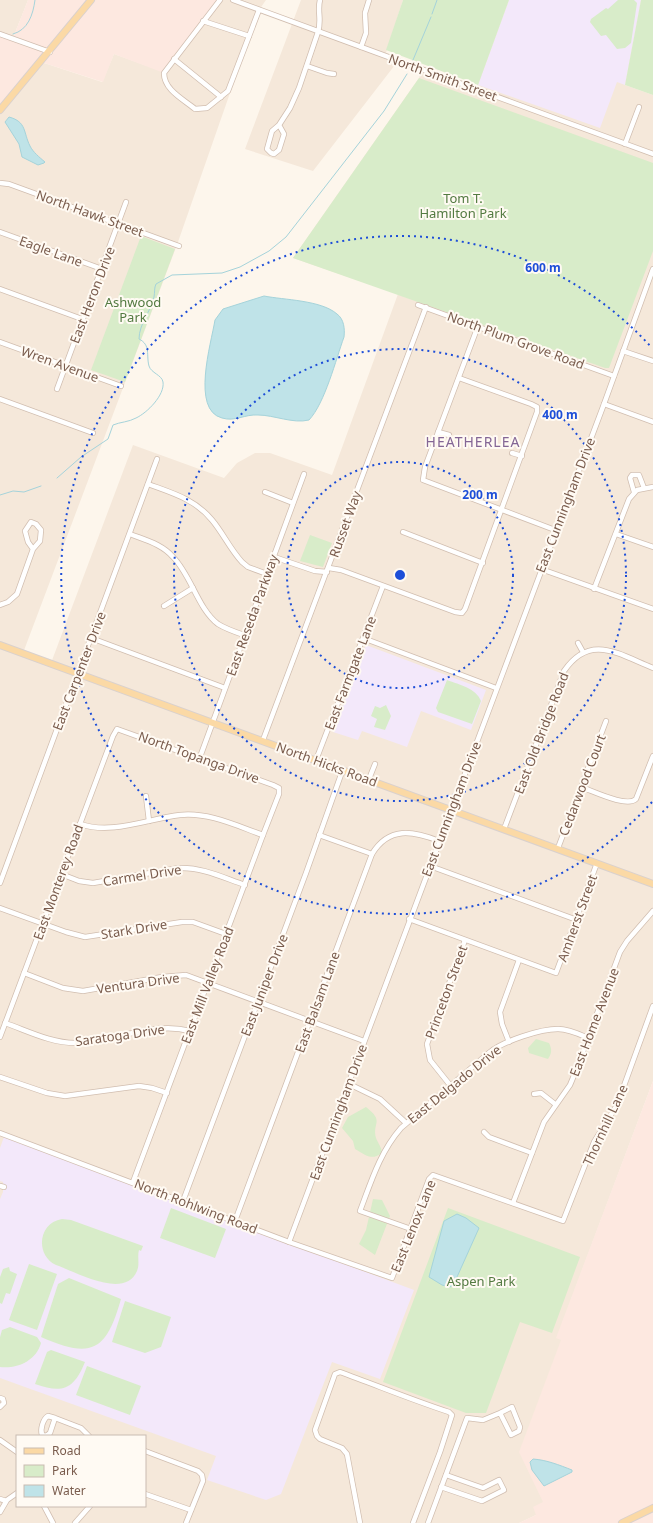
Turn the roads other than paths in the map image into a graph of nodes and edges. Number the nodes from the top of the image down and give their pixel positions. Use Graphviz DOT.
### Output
graph roads {
  1 [pos="91,0"];
  2 [pos="220,0"];
  3 [pos="233,0"];
  4 [pos="320,0"];
  5 [pos="369,0"];
  6 [pos="259,10"];
  7 [pos="204,21"];
  8 [pos="318,32"];
  9 [pos="0,34"];
  10 [pos="249,36"];
  11 [pos="361,47"];
  12 [pos="50,52"];
  13 [pos="174,59"];
  14 [pos="307,66"];
  15 [pos="334,74"];
  16 [pos="221,97"];
  17 [pos="639,107"];
  18 [pos="0,110"];
  19 [pos="279,125"];
  20 [pos="625,144"];
  21 [pos="653,154"];
  22 [pos="0,183"];
  23 [pos="126,202"];
  24 [pos="118,224"];
  25 [pos="0,232"];
  26 [pos="180,246"];
  27 [pos="102,269"];
  28 [pos="653,269"];
  29 [pos="0,289"];
  30 [pos="418,305"];
  31 [pos="426,307"];
  32 [pos="82,319"];
  33 [pos="478,326"];
  34 [pos="0,342"];
  35 [pos="623,351"];
  36 [pos="653,361"];
  37 [pos="65,365"];
  38 [pos="614,376"];
  39 [pos="459,378"];
  40 [pos="121,386"];
  41 [pos="57,389"];
  42 [pos="0,399"];
  43 [pos="604,404"];
  44 [pos="653,422"];
  45 [pos="438,432"];
  46 [pos="93,433"];
  47 [pos="449,435"];
  48 [pos="512,453"];
  49 [pos="522,456"];
  50 [pos="157,459"];
  51 [pos="304,474"];
  52 [pos="148,484"];
  53 [pos="653,487"];
  54 [pos="644,488"];
  55 [pos="265,492"];
  56 [pos="634,492"];
  57 [pos="293,503"];
  58 [pos="502,510"];
  59 [pos="555,530"];
  60 [pos="403,532"];
  61 [pos="130,534"];
  62 [pos="616,534"];
  63 [pos="653,547"];
  64 [pos="33,549"];
  65 [pos="274,557"];
  66 [pos="483,563"];
  67 [pos="541,569"];
  68 [pos="328,570"];
  69 [pos="267,574"];
  70 [pos="383,586"];
  71 [pos="193,588"];
  72 [pos="594,589"];
  73 [pos="0,605"];
  74 [pos="164,606"];
  75 [pos="653,609"];
  76 [pos="244,635"];
  77 [pos="91,638"];
  78 [pos="363,638"];
  79 [pos="578,643"];
  80 [pos="0,645"];
  81 [pos="583,652"];
  82 [pos="653,668"];
  83 [pos="78,673"];
  84 [pos="226,688"];
  85 [pos="496,688"];
  86 [pos="606,721"];
  87 [pos="213,722"];
  88 [pos="117,729"];
  89 [pos="263,740"];
  90 [pos="653,756"];
  91 [pos="200,757"];
  92 [pos="316,760"];
  93 [pos="375,764"];
  94 [pos="343,769"];
  95 [pos="370,779"];
  96 [pos="581,786"];
  97 [pos="279,788"];
  98 [pos="146,796"];
  99 [pos="451,809"];
  100 [pos="149,821"];
  101 [pos="80,824"];
  102 [pos="504,829"];
  103 [pos="319,835"];
  104 [pos="263,836"];
  105 [pos="439,841"];
  106 [pos="558,848"];
  107 [pos="372,854"];
  108 [pos="597,863"];
  109 [pos="430,866"];
  110 [pos="61,874"];
  111 [pos="0,883"];
  112 [pos="653,884"];
  113 [pos="245,885"];
  114 [pos="0,908"];
  115 [pos="652,914"];
  116 [pos="409,919"];
  117 [pos="577,920"];
  118 [pos="42,924"];
  119 [pos="226,934"];
  120 [pos="465,940"];
  121 [pos="519,960"];
  122 [pos="24,973"];
  123 [pos="208,983"];
  124 [pos="258,1002"];
  125 [pos="652,1009"];
  126 [pos="310,1021"];
  127 [pos="5,1023"];
  128 [pos="190,1031"];
  129 [pos="0,1037"];
  130 [pos="588,1038"];
  131 [pos="364,1041"];
  132 [pos="508,1042"];
  133 [pos="0,1077"];
  134 [pos="349,1084"];
  135 [pos="450,1085"];
  136 [pos="167,1093"];
  137 [pos="534,1094"];
  138 [pos="555,1104"];
  139 [pos="406,1123"];
  140 [pos="484,1132"];
  141 [pos="0,1133"];
  142 [pos="532,1153"];
  143 [pos="133,1182"];
  144 [pos="183,1201"];
  145 [pos="514,1203"];
  146 [pos="235,1221"];
  147 [pos="410,1229"];
  148 [pos="289,1242"];
  149 [pos="392,1278"];
  150 [pos="0,1398"];
  151 [pos="0,1407"];
  152 [pos="500,1413"];
  153 [pos="55,1418"];
  154 [pos="88,1435"];
  155 [pos="0,1440"];
  156 [pos="16,1451"];
  157 [pos="146,1452"];
  158 [pos="446,1475"];
  159 [pos="441,1487"];
  160 [pos="16,1494"];
  161 [pos="146,1494"];
  162 [pos="0,1499"];
  163 [pos="6,1501"];
  164 [pos="45,1507"];
  165 [pos="89,1507"];
  166 [pos="652,1509"];
  167 [pos="191,1510"];
  168 [pos="0,1512"];
  169 [pos="53,1523"];
  170 [pos="75,1523"];
  171 [pos="186,1523"];
  172 [pos="360,1523"];
  173 [pos="413,1523"];
  174 [pos="428,1523"];
  175 [pos="622,1523"];
  1 -- 12 [label="main road"];
  2 -- 7 [label="street"];
  3 -- 6 [label="street, North Smith Street"];
  4 -- 8 [label="street"];
  5 -- 11 [label="street"];
  6 -- 8 [label="street, North Smith Street"];
  6 -- 10 [label="street"];
  7 -- 10 [label="street"];
  7 -- 13 [label="street"];
  8 -- 11 [label="street, North Smith Street"];
  8 -- 14 [label="street"];
  9 -- 12 [label="street"];
  10 -- 16 [label="street"];
  11 -- 20 [label="street, North Smith Street"];
  12 -- 18 [label="main road"];
  13 -- 16 [label="street"];
  13 -- 16 [label="street"];
  14 -- 15 [label="street"];
  14 -- 19 [label="street"];
  17 -- 20 [label="street"];
  19 -- 19 [label="street"];
  20 -- 21 [label="street, North Smith Street"];
  22 -- 24 [label="street, North Hawk Street"];
  23 -- 24 [label="street, East Heron Drive"];
  24 -- 26 [label="street, North Hawk Street"];
  24 -- 27 [label="street, East Heron Drive"];
  25 -- 27 [label="street, Eagle Lane"];
  27 -- 32 [label="street, East Heron Drive"];
  28 -- 35 [label="street, East Cunningham Drive"];
  29 -- 32 [label="street"];
  30 -- 31 [label="street, North Plum Grove Road"];
  31 -- 33 [label="street, North Plum Grove Road"];
  31 -- 68 [label="street, Russet Way"];
  32 -- 37 [label="street, East Heron Drive"];
  33 -- 38 [label="street, North Plum Grove Road"];
  33 -- 39 [label="street"];
  34 -- 37 [label="street, Wren Avenue"];
  35 -- 36 [label="street"];
  35 -- 38 [label="street, East Cunningham Drive"];
  37 -- 40 [label="street, Wren Avenue"];
  37 -- 41 [label="street, East Heron Drive"];
  38 -- 43 [label="street, East Cunningham Drive"];
  39 -- 45 [label="street"];
  39 -- 49 [label="street"];
  42 -- 46 [label="street"];
  43 -- 44 [label="street"];
  43 -- 59 [label="street, East Cunningham Drive"];
  45 -- 47 [label="street"];
  45 -- 58 [label="street"];
  48 -- 49 [label="street"];
  49 -- 58 [label="street"];
  50 -- 52 [label="street, East Carpenter Drive"];
  51 -- 57 [label="street, East Reseda Parkway"];
  52 -- 61 [label="street, East Carpenter Drive"];
  52 -- 69 [label="street"];
  53 -- 54 [label="street"];
  54 -- 56 [label="street"];
  54 -- 56 [label="street"];
  55 -- 57 [label="street"];
  56 -- 62 [label="street"];
  57 -- 65 [label="street, East Reseda Parkway"];
  58 -- 59 [label="street"];
  58 -- 66 [label="street"];
  59 -- 67 [label="street, East Cunningham Drive"];
  60 -- 66 [label="street"];
  61 -- 71 [label="street"];
  61 -- 77 [label="street, East Carpenter Drive"];
  62 -- 63 [label="street"];
  62 -- 72 [label="street"];
  64 -- 64 [label="street"];
  64 -- 73 [label="street"];
  65 -- 68 [label="street"];
  65 -- 69 [label="street, East Reseda Parkway"];
  66 -- 70 [label="street"];
  67 -- 72 [label="street"];
  67 -- 85 [label="street, East Cunningham Drive"];
  68 -- 70 [label="street"];
  68 -- 89 [label="street, Russet Way"];
  69 -- 76 [label="street, East Reseda Parkway"];
  70 -- 78 [label="street, East Farmgate Lane"];
  71 -- 74 [label="street"];
  71 -- 76 [label="street"];
  72 -- 75 [label="street"];
  76 -- 84 [label="street, East Reseda Parkway"];
  77 -- 83 [label="street, East Carpenter Drive"];
  77 -- 84 [label="street"];
  78 -- 85 [label="street"];
  78 -- 92 [label="street, East Farmgate Lane"];
  79 -- 81 [label="street"];
  80 -- 83 [label="main road, North Hicks Road"];
  81 -- 82 [label="street"];
  81 -- 102 [label="street, East Old Bridge Road"];
  83 -- 87 [label="main road, North Hicks Road"];
  83 -- 111 [label="street, East Carpenter Drive"];
  84 -- 87 [label="street, East Reseda Parkway"];
  85 -- 99 [label="street, East Cunningham Drive"];
  86 -- 96 [label="street, Cedarwood Court"];
  87 -- 89 [label="main road, North Hicks Road"];
  87 -- 91 [label="street, East Reseda Parkway"];
  88 -- 91 [label="street, North Topanga Drive"];
  88 -- 101 [label="street, East Monterey Road"];
  89 -- 92 [label="main road, North Hicks Road"];
  90 -- 96 [label="street"];
  91 -- 97 [label="street, North Topanga Drive"];
  92 -- 94 [label="main road, North Hicks Road"];
  93 -- 95 [label="street"];
  94 -- 95 [label="main road, North Hicks Road"];
  94 -- 103 [label="street, East Juniper Drive"];
  95 -- 99 [label="main road, North Hicks Road"];
  96 -- 106 [label="street, Cedarwood Court"];
  97 -- 104 [label="street, East Mill Valley Road"];
  98 -- 100 [label="street"];
  99 -- 102 [label="main road, North Hicks Road"];
  99 -- 105 [label="street, East Cunningham Drive"];
  100 -- 101 [label="street"];
  100 -- 104 [label="street"];
  101 -- 110 [label="street, East Monterey Road"];
  102 -- 106 [label="main road, North Hicks Road"];
  103 -- 107 [label="street"];
  103 -- 124 [label="street, East Juniper Drive"];
  104 -- 113 [label="street, East Mill Valley Road"];
  105 -- 107 [label="street, East Balsam Lane"];
  105 -- 109 [label="street, East Cunningham Drive"];
  106 -- 108 [label="main road, North Hicks Road"];
  107 -- 126 [label="street, East Balsam Lane"];
  108 -- 112 [label="main road, North Hicks Road"];
  108 -- 117 [label="street, Amherst Street"];
  109 -- 116 [label="street, East Cunningham Drive"];
  109 -- 117 [label="street"];
  110 -- 113 [label="street, Carmel Drive"];
  110 -- 118 [label="street, East Monterey Road"];
  113 -- 119 [label="street, East Mill Valley Road"];
  114 -- 118 [label="street, Stark Drive"];
  115 -- 130 [label="street, East Home Avenue"];
  116 -- 120 [label="street"];
  116 -- 131 [label="street, East Cunningham Drive"];
  117 -- 121 [label="street, Amherst Street"];
  118 -- 119 [label="street, Stark Drive"];
  118 -- 122 [label="street, East Monterey Road"];
  119 -- 123 [label="street, East Mill Valley Road"];
  120 -- 121 [label="street"];
  120 -- 135 [label="street, Princeton Street"];
  121 -- 132 [label="street"];
  122 -- 123 [label="street, Ventura Drive"];
  122 -- 127 [label="street, East Monterey Road"];
  123 -- 124 [label="street, Ventura Drive"];
  123 -- 128 [label="street, East Mill Valley Road"];
  124 -- 126 [label="street, Ventura Drive"];
  124 -- 144 [label="street, East Juniper Drive"];
  125 -- 145 [label="street, Thornhill Lane"];
  126 -- 131 [label="street, Ventura Drive"];
  126 -- 146 [label="street, East Balsam Lane"];
  127 -- 128 [label="street, Saratoga Drive"];
  127 -- 129 [label="street, East Monterey Road"];
  128 -- 136 [label="street, East Mill Valley Road"];
  130 -- 132 [label="street, East Delgado Drive"];
  130 -- 138 [label="street, East Home Avenue"];
  131 -- 134 [label="street, East Cunningham Drive"];
  132 -- 135 [label="street, East Delgado Drive"];
  133 -- 136 [label="street"];
  134 -- 139 [label="street"];
  134 -- 148 [label="street, East Cunningham Drive"];
  135 -- 139 [label="street, East Delgado Drive"];
  136 -- 143 [label="street, East Mill Valley Road"];
  137 -- 138 [label="street"];
  138 -- 142 [label="street, East Home Avenue"];
  139 -- 147 [label="street, East Delgado Drive"];
  140 -- 142 [label="street"];
  141 -- 143 [label="street, North Rohlwing Road"];
  142 -- 145 [label="street, East Home Avenue"];
  143 -- 144 [label="street, North Rohlwing Road"];
  144 -- 146 [label="street, North Rohlwing Road"];
  145 -- 147 [label="street, East Lenox Lane"];
  146 -- 148 [label="street, North Rohlwing Road"];
  147 -- 149 [label="street, East Lenox Lane"];
  148 -- 149 [label="street, North Rohlwing Road"];
  150 -- 151 [label="street"];
  152 -- 152 [label="street"];
  152 -- 158 [label="street"];
  153 -- 154 [label="street"];
  155 -- 156 [label="street"];
  157 -- 167 [label="street"];
  158 -- 159 [label="street"];
  158 -- 159 [label="street"];
  159 -- 174 [label="street"];
  160 -- 163 [label="street"];
  161 -- 167 [label="street"];
  162 -- 163 [label="street"];
  163 -- 168 [label="street"];
  164 -- 169 [label="street"];
  165 -- 170 [label="street"];
  166 -- 175 [label="main road"];
  167 -- 171 [label="street"];
  172 -- 173 [label="street"];
}
